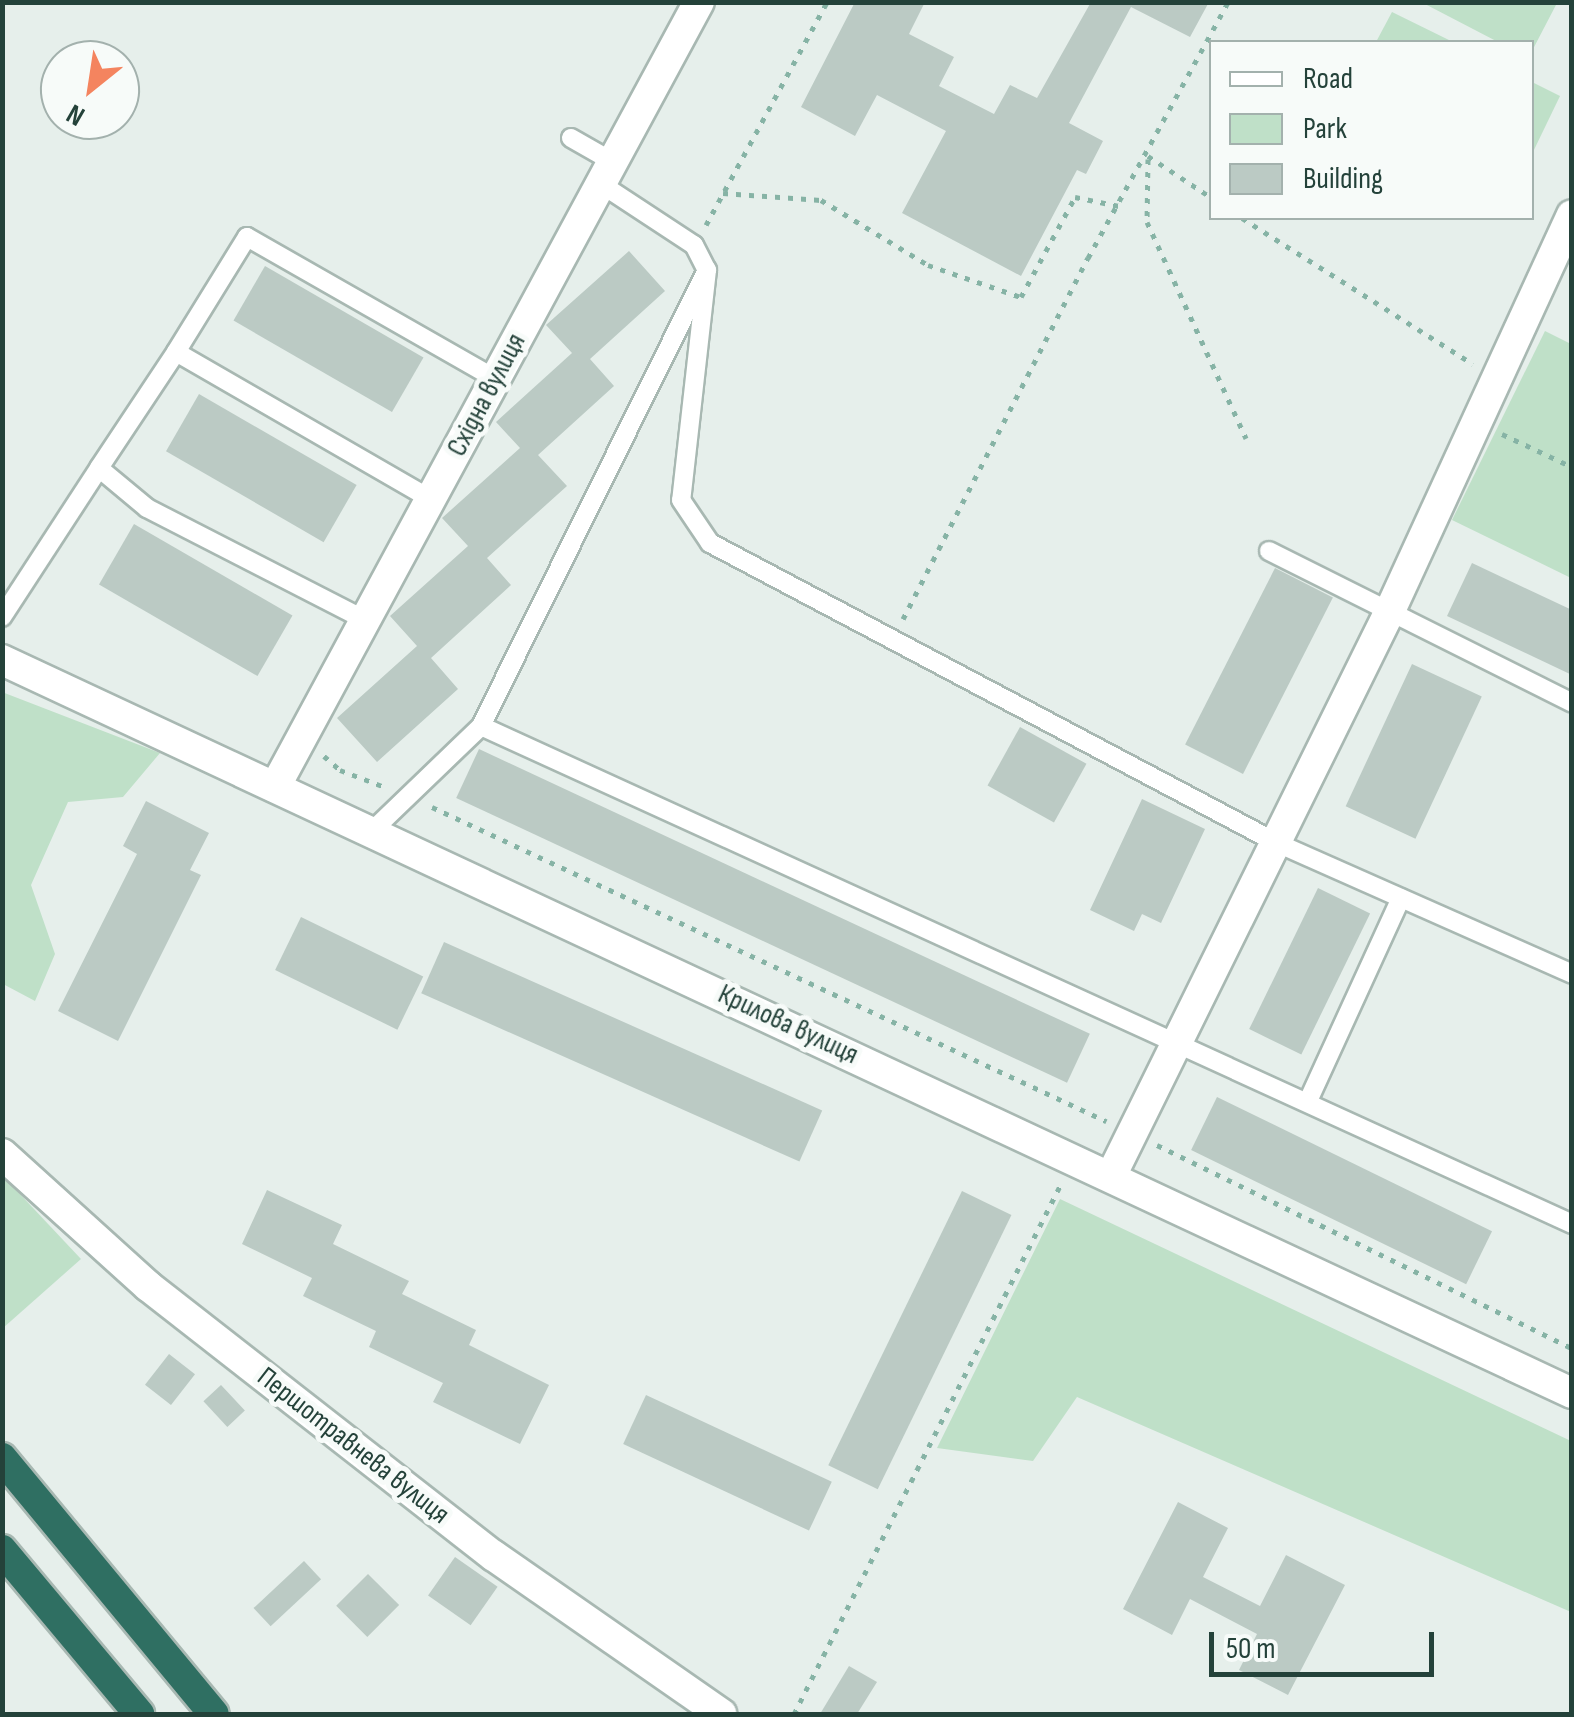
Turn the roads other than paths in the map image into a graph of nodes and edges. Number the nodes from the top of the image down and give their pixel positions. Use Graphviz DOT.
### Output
graph roads {
  1 [pos="699,2"];
  2 [pos="571,138"];
  3 [pos="607,173"];
  4 [pos="1570,223"];
  5 [pos="707,270"];
  6 [pos="176,352"];
  7 [pos="496,378"];
  8 [pos="99,468"];
  9 [pos="431,499"];
  10 [pos="1269,551"];
  11 [pos="1388,615"];
  12 [pos="2,617"];
  13 [pos="365,620"];
  14 [pos="2,660"];
  15 [pos="1572,703"];
  16 [pos="482,726"];
  17 [pos="275,787"];
  18 [pos="370,832"];
  19 [pos="1277,843"];
  20 [pos="1401,898"];
  21 [pos="1572,974"];
  22 [pos="1181,1042"];
  23 [pos="1308,1102"];
  24 [pos="2,1154"];
  25 [pos="1110,1176"];
  26 [pos="1572,1224"];
  27 [pos="1572,1393"];
  28 [pos="2,1458"];
  29 [pos="2,1550"];
  30 [pos="139,1714"];
  31 [pos="214,1714"];
  32 [pos="721,1714"];
  1 -- 3 [label="street, Східна вулиця"];
  2 -- 3 [label="lane"];
  3 -- 5 [label="lane"];
  3 -- 7 [label="street, Східна вулиця"];
  4 -- 11 [label="street"];
  5 -- 16 [label="lane"];
  5 -- 19 [label="lane"];
  6 -- 7 [label="lane"];
  6 -- 8 [label="lane"];
  6 -- 9 [label="lane"];
  7 -- 9 [label="street, Східна вулиця"];
  8 -- 12 [label="lane"];
  8 -- 13 [label="lane"];
  9 -- 13 [label="street, Східна вулиця"];
  10 -- 11 [label="lane"];
  11 -- 15 [label="lane"];
  11 -- 19 [label="street"];
  13 -- 17 [label="street, Східна вулиця"];
  14 -- 17 [label="street, Крилова вулиця"];
  16 -- 18 [label="lane"];
  16 -- 22 [label="lane"];
  17 -- 18 [label="street, Крилова вулиця"];
  18 -- 25 [label="street, Крилова вулиця"];
  19 -- 20 [label="lane"];
  19 -- 22 [label="street"];
  20 -- 21 [label="lane"];
  20 -- 23 [label="lane"];
  22 -- 23 [label="lane"];
  22 -- 25 [label="street"];
  23 -- 26 [label="lane"];
  24 -- 32 [label="street, Першотравнева вулиця"];
  25 -- 27 [label="street, Крилова вулиця"];
  28 -- 31 [label="highway"];
  29 -- 30 [label="highway"];
}
